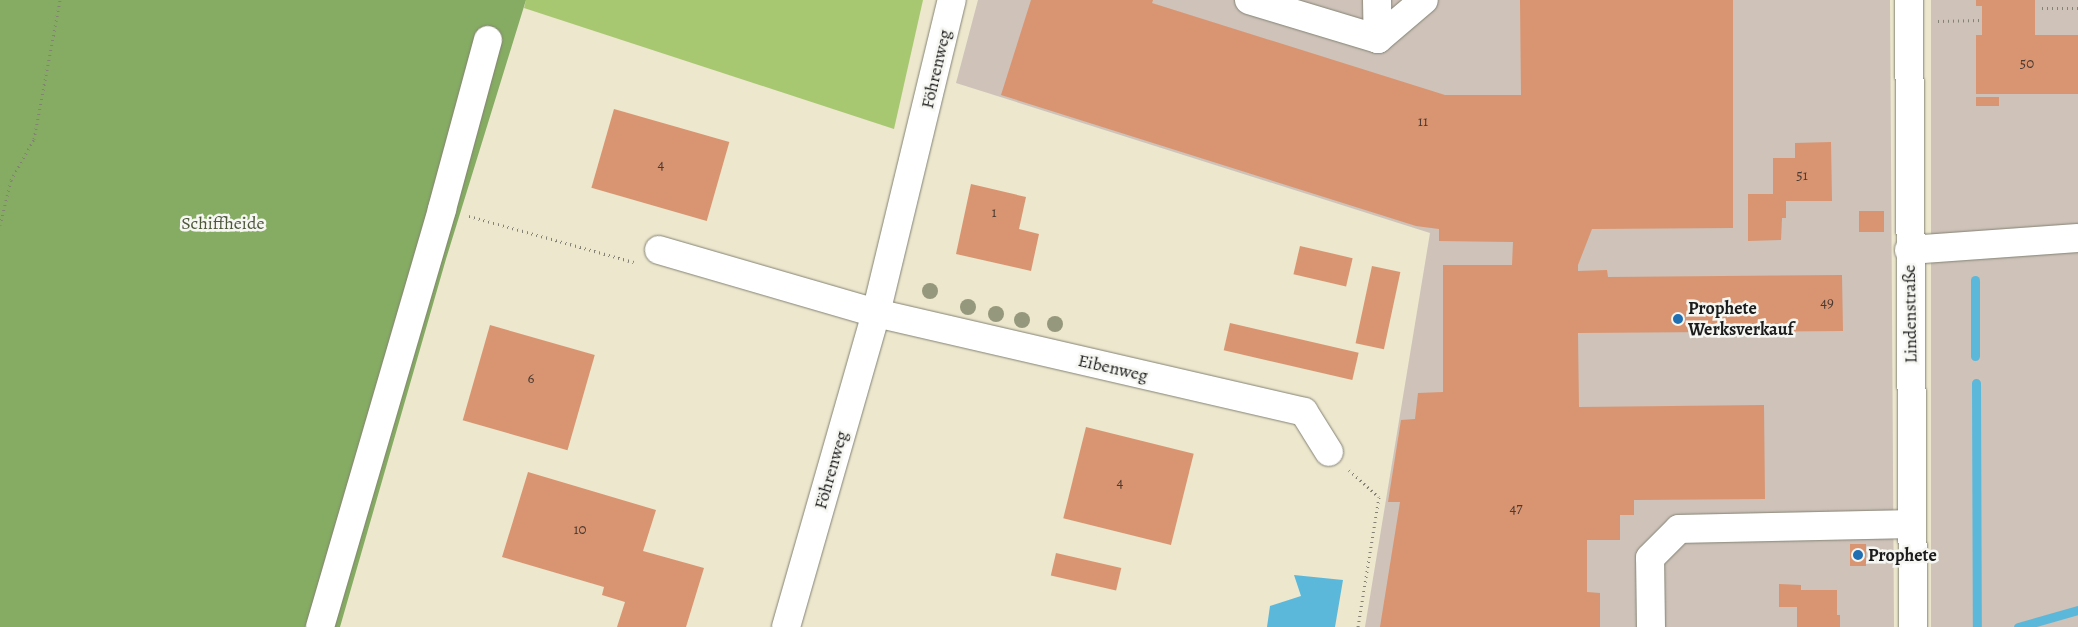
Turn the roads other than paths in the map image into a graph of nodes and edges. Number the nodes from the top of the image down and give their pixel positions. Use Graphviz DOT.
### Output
graph roads {
  1 [pos="952,0"];
  2 [pos="1249,0"];
  3 [pos="1377,0"];
  4 [pos="1424,0"];
  5 [pos="1909,11"];
  6 [pos="1378,39"];
  7 [pos="488,40"];
  8 [pos="2078,238"];
  9 [pos="659,250"];
  10 [pos="1909,250"];
  11 [pos="876,313"];
  12 [pos="1329,452"];
  13 [pos="1912,524"];
  14 [pos="320,627"];
  15 [pos="786,627"];
  16 [pos="1651,627"];
  17 [pos="1913,627"];
  1 -- 11 [label="street, Föhrenweg"];
  2 -- 6 [label="street"];
  3 -- 6 [label="street"];
  4 -- 6 [label="street"];
  5 -- 10 [label="street, Lindenstraße"];
  7 -- 14 [label="street"];
  8 -- 10 [label="street"];
  9 -- 11 [label="street"];
  10 -- 13 [label="street, Lindenstraße"];
  11 -- 12 [label="street, Eibenweg"];
  11 -- 15 [label="street, Föhrenweg"];
  13 -- 16 [label="street"];
  13 -- 17 [label="street, Lindenstraße"];
}
